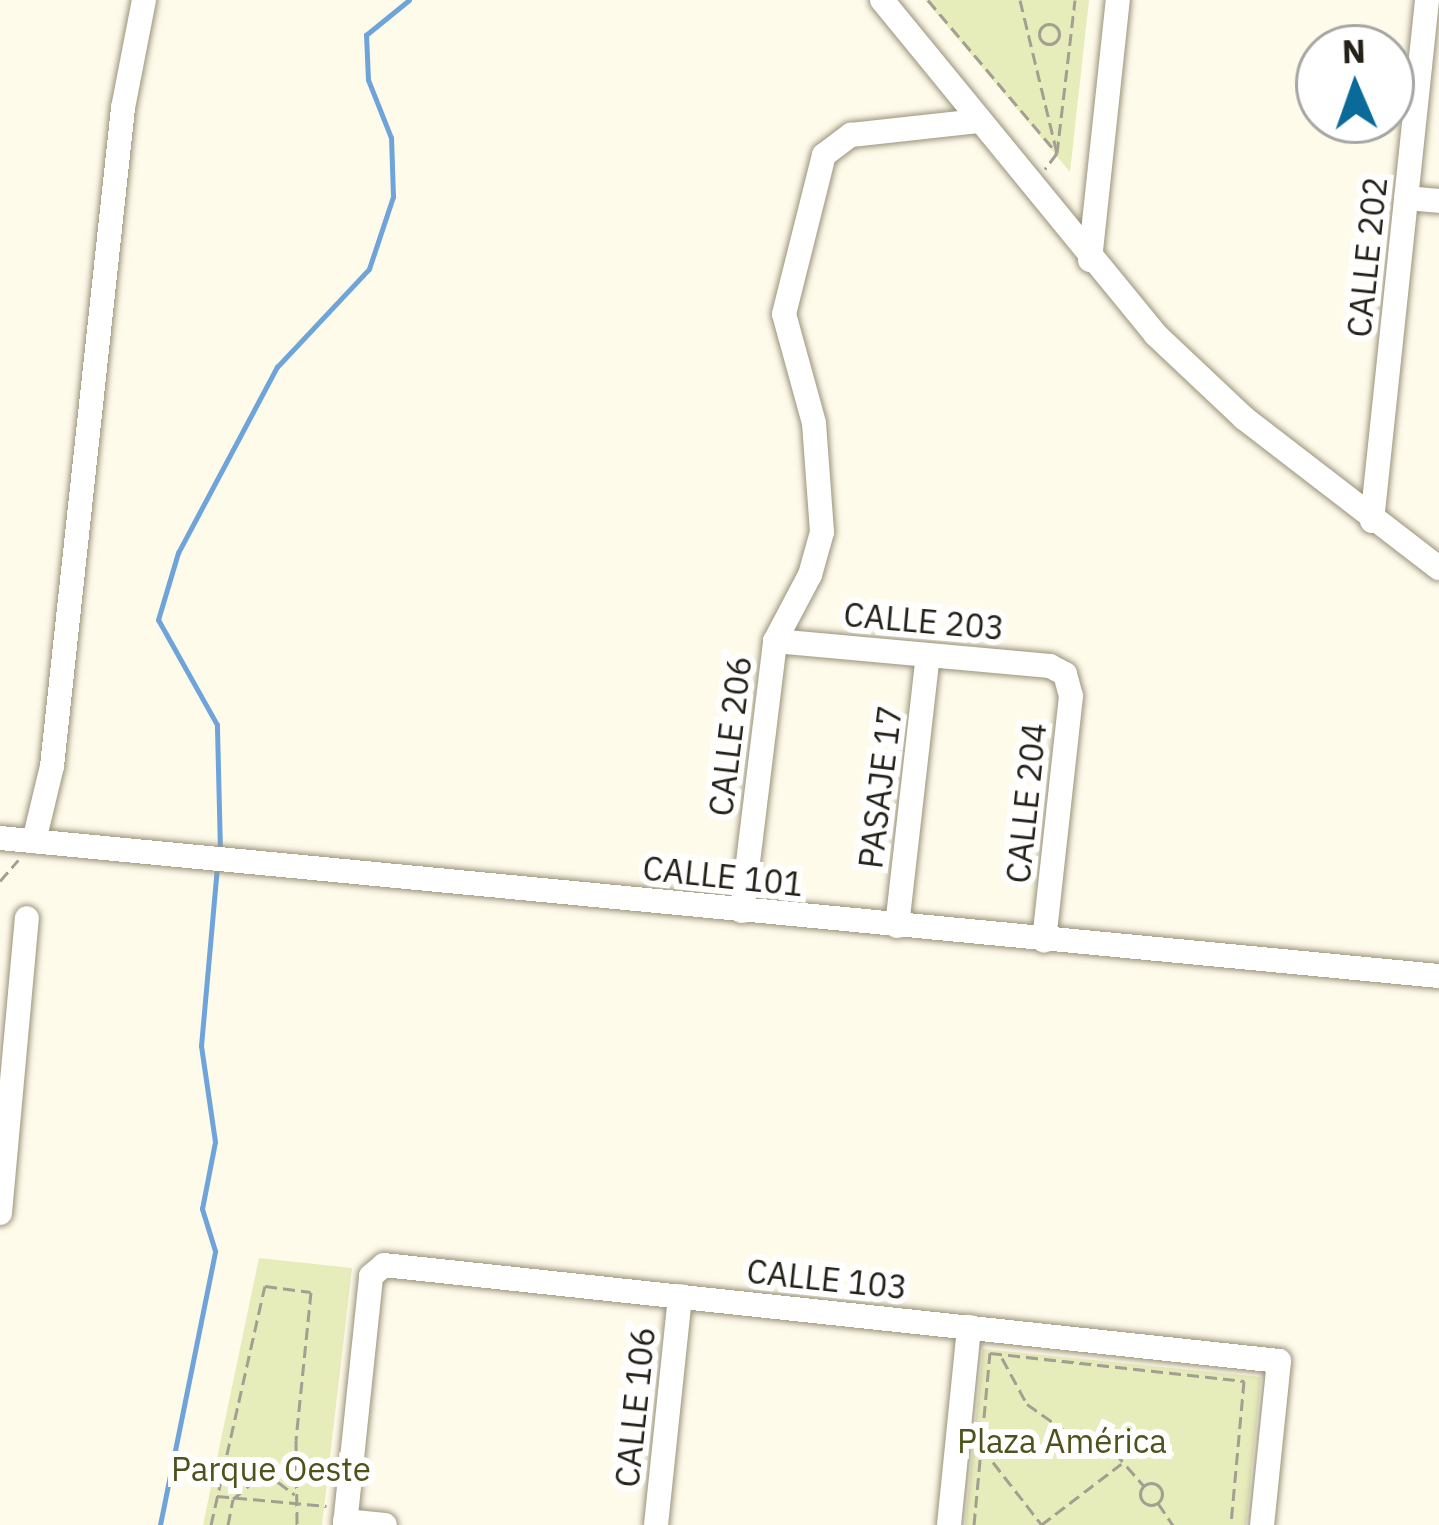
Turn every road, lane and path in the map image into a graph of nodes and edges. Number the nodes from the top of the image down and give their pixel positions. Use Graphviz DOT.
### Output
graph roads {
  1 [pos="143,0"];
  2 [pos="882,0"];
  3 [pos="928,0"];
  4 [pos="1020,0"];
  5 [pos="1075,0"];
  6 [pos="1118,0"];
  7 [pos="1426,0"];
  8 [pos="1059,33"];
  9 [pos="1071,33"];
  10 [pos="1039,35"];
  11 [pos="1030,36"];
  12 [pos="978,122"];
  13 [pos="1057,153"];
  14 [pos="1406,198"];
  15 [pos="1439,201"];
  16 [pos="1090,260"];
  17 [pos="1372,521"];
  18 [pos="1439,568"];
  19 [pos="775,641"];
  20 [pos="928,656"];
  21 [pos="1065,674"];
  22 [pos="0,838"];
  23 [pos="34,841"];
  24 [pos="742,911"];
  25 [pos="27,918"];
  26 [pos="897,926"];
  27 [pos="1045,940"];
  28 [pos="1439,976"];
  29 [pos="8,1035"];
  30 [pos="0,1213"];
  31 [pos="680,1296"];
  32 [pos="969,1328"];
  33 [pos="1000,1354"];
  34 [pos="981,1446"];
  35 [pos="1124,1462"];
  36 [pos="1144,1486"];
  37 [pos="216,1496"];
  38 [pos="235,1497"];
  39 [pos="297,1500"];
  40 [pos="1158,1503"];
  41 [pos="346,1518"];
  42 [pos="211,1525"];
  43 [pos="228,1525"];
  44 [pos="298,1525"];
  45 [pos="385,1525"];
  46 [pos="656,1525"];
  47 [pos="949,1525"];
  48 [pos="974,1525"];
  49 [pos="1042,1525"];
  50 [pos="1173,1525"];
  51 [pos="1232,1525"];
  52 [pos="1262,1525"];
  1 -- 23 [label="street"];
  2 -- 12 [label="street"];
  3 -- 13 [label="path"];
  4 -- 11 [label="path"];
  5 -- 9 [label="path"];
  6 -- 16 [label="street"];
  7 -- 14 [label="street, CALLE 202"];
  8 -- 9 [label="path"];
  8 -- 10 [label="path"];
  8 -- 10 [label="path"];
  9 -- 13 [label="path"];
  10 -- 11 [label="path"];
  11 -- 13 [label="path"];
  12 -- 16 [label="street"];
  12 -- 19 [label="street"];
  14 -- 15 [label="street"];
  14 -- 17 [label="street, CALLE 202"];
  16 -- 17 [label="street"];
  17 -- 18 [label="street"];
  19 -- 20 [label="street, CALLE 203"];
  19 -- 24 [label="street, CALLE 206"];
  20 -- 21 [label="street, CALLE 203"];
  20 -- 26 [label="street, PASAJE 17"];
  21 -- 27 [label="street, CALLE 204"];
  22 -- 23 [label="street, CALLE 101"];
  23 -- 24 [label="street, CALLE 101"];
  24 -- 26 [label="street, CALLE 101"];
  25 -- 29 [label="street"];
  26 -- 27 [label="street, CALLE 101"];
  27 -- 28 [label="street, CALLE 101"];
  29 -- 30 [label="street"];
  31 -- 32 [label="street, CALLE 103"];
  31 -- 41 [label="street, CALLE 103"];
  31 -- 46 [label="street, CALLE 106"];
  32 -- 47 [label="street"];
  32 -- 52 [label="street, CALLE 103"];
  33 -- 34 [label="path"];
  33 -- 35 [label="path"];
  33 -- 51 [label="path"];
  34 -- 48 [label="path"];
  34 -- 49 [label="path"];
  35 -- 36 [label="path"];
  35 -- 49 [label="path"];
  36 -- 40 [label="path"];
  36 -- 40 [label="path"];
  37 -- 38 [label="path"];
  37 -- 39 [label="path"];
  37 -- 42 [label="path"];
  38 -- 39 [label="path"];
  38 -- 39 [label="path"];
  38 -- 43 [label="path"];
  39 -- 41 [label="path"];
  39 -- 44 [label="path"];
  40 -- 50 [label="path"];
  41 -- 45 [label="street"];
}
